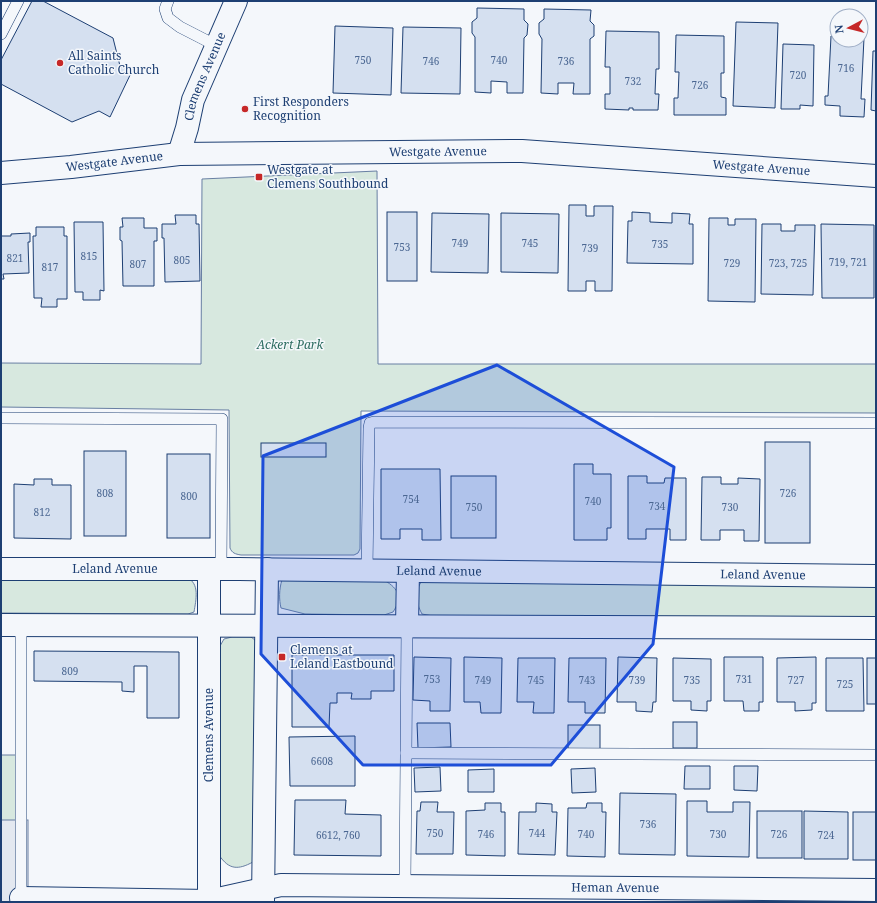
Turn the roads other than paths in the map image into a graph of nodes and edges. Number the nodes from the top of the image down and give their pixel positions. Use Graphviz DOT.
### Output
graph roads {
  1 [pos="18,1"];
  2 [pos="168,1"];
  3 [pos="236,1"];
  4 [pos="1,34"];
  5 [pos="217,46"];
  6 [pos="178,154"];
  7 [pos="1,173"];
  8 [pos="876,176"];
  9 [pos="1,418"];
  10 [pos="876,423"];
  11 [pos="1,569"];
  12 [pos="215,569"];
  13 [pos="267,569"];
  14 [pos="366,570"];
  15 [pos="408,571"];
  16 [pos="876,576"];
  17 [pos="11,625"];
  18 [pos="209,625"];
  19 [pos="266,626"];
  20 [pos="407,626"];
  21 [pos="876,628"];
  22 [pos="406,753"];
  23 [pos="876,755"];
  24 [pos="876,890"];
  25 [pos="405,894"];
  26 [pos="263,896"];
  27 [pos="825,896"];
  28 [pos="21,898"];
  29 [pos="209,902"];
  1 -- 4 [label="lane"];
  2 -- 5 [label="lane"];
  3 -- 5 [label="street, Clemens Avenue"];
  5 -- 6 [label="street, Clemens Avenue"];
  6 -- 7 [label="street, Westgate Avenue"];
  6 -- 8 [label="street, Westgate Avenue"];
  9 -- 12 [label="lane"];
  10 -- 14 [label="lane"];
  11 -- 12 [label="street, Leland Avenue"];
  12 -- 13 [label="street, Leland Avenue"];
  12 -- 18 [label="street, Clemens Avenue"];
  13 -- 14 [label="street, Leland Avenue"];
  13 -- 19 [label="street"];
  14 -- 15 [label="street, Leland Avenue"];
  15 -- 16 [label="street, Leland Avenue"];
  15 -- 20 [label="street"];
  17 -- 18 [label="street"];
  17 -- 28 [label="lane"];
  18 -- 19 [label="street"];
  18 -- 29 [label="street, Clemens Avenue"];
  19 -- 20 [label="street"];
  19 -- 26 [label="street"];
  20 -- 21 [label="street"];
  20 -- 22 [label="lane"];
  22 -- 23 [label="lane"];
  22 -- 25 [label="lane"];
  24 -- 27 [label="street, Heman Avenue"];
  25 -- 26 [label="street, Heman Avenue"];
  25 -- 27 [label="street, Heman Avenue"];
  26 -- 29 [label="street, Heman Avenue"];
  28 -- 29 [label="street, Heman Avenue"];
}
